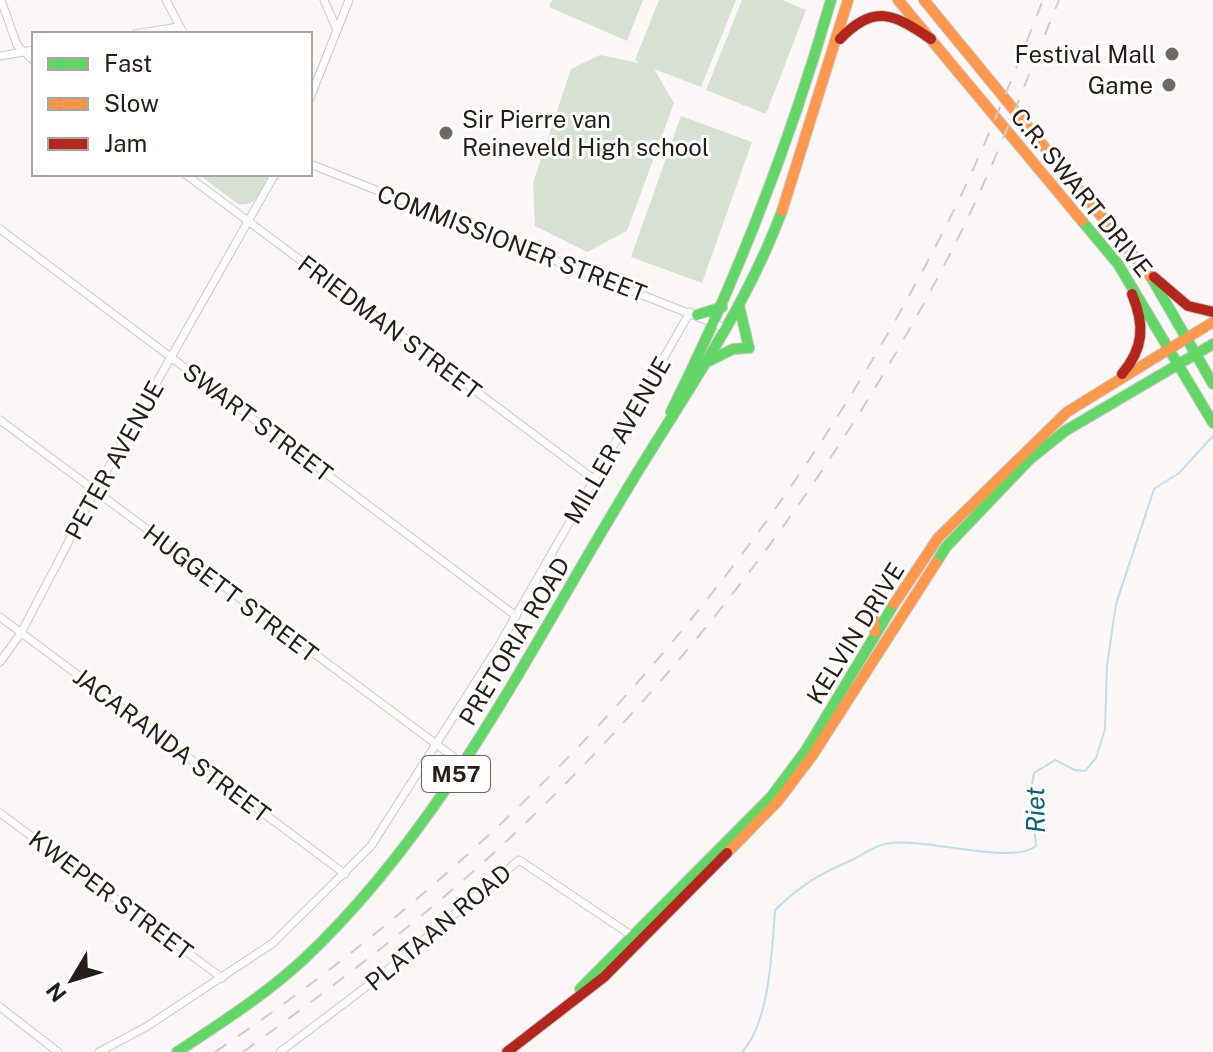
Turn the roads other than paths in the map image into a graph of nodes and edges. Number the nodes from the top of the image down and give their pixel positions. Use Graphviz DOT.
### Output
graph roads {
  1 [pos="1,0"];
  2 [pos="166,0"];
  3 [pos="324,0"];
  4 [pos="349,0"];
  5 [pos="830,0"];
  6 [pos="848,0"];
  7 [pos="898,0"];
  8 [pos="925,1"];
  9 [pos="181,30"];
  10 [pos="337,30"];
  11 [pos="158,32"];
  12 [pos="931,39"];
  13 [pos="835,45"];
  14 [pos="32,50"];
  15 [pos="22,52"];
  16 [pos="0,56"];
  17 [pos="32,60"];
  18 [pos="312,93"];
  19 [pos="312,165"];
  20 [pos="188,176"];
  21 [pos="274,176"];
  22 [pos="249,221"];
  23 [pos="0,229"];
  24 [pos="1118,264"];
  25 [pos="1149,274"];
  26 [pos="739,304"];
  27 [pos="722,307"];
  28 [pos="1213,312"];
  29 [pos="693,314"];
  30 [pos="715,321"];
  31 [pos="1213,322"];
  32 [pos="726,328"];
  33 [pos="1189,339"];
  34 [pos="1213,344"];
  35 [pos="1172,350"];
  36 [pos="1198,355"];
  37 [pos="171,356"];
  38 [pos="709,361"];
  39 [pos="1181,365"];
  40 [pos="1112,383"];
  41 [pos="1213,384"];
  42 [pos="0,420"];
  43 [pos="1213,423"];
  44 [pos="662,433"];
  45 [pos="595,480"];
  46 [pos="95,491"];
  47 [pos="872,599"];
  48 [pos="516,616"];
  49 [pos="0,617"];
  50 [pos="21,633"];
  51 [pos="875,634"];
  52 [pos="0,662"];
  53 [pos="438,747"];
  54 [pos="463,764"];
  55 [pos="0,813"];
  56 [pos="345,874"];
  57 [pos="635,938"];
  58 [pos="222,978"];
  59 [pos="0,1007"];
  60 [pos="286,1050"];
  61 [pos="58,1052"];
  62 [pos="99,1052"];
  63 [pos="177,1052"];
  64 [pos="507,1052"];
  1 -- 15 [label="street"];
  2 -- 9 [label="street"];
  3 -- 10 [label="street"];
  4 -- 10 [label="street"];
  5 -- 27 [label="main road, PRETORIA ROAD / M57"];
  6 -- 13 [label="main road, PRETORIA ROAD / M57"];
  7 -- 12 [label="main road, C.R. SWART DRIVE"];
  8 -- 25 [label="main road, C.R. SWART DRIVE"];
  9 -- 11 [label="street"];
  10 -- 18 [label="street"];
  12 -- 13 [label="main road"];
  12 -- 24 [label="main road, C.R. SWART DRIVE"];
  13 -- 26 [label="main road, PRETORIA ROAD / M57"];
  14 -- 15 [label="street"];
  15 -- 16 [label="street"];
  15 -- 17 [label="street"];
  19 -- 29 [label="street, COMMISSIONER STREET"];
  20 -- 22 [label="street, FRIEDMAN STREET"];
  21 -- 22 [label="street, PETER AVENUE"];
  22 -- 37 [label="street, PETER AVENUE"];
  22 -- 45 [label="street, FRIEDMAN STREET"];
  23 -- 37 [label="street, SWART STREET"];
  24 -- 35 [label="main road, C.R. SWART DRIVE"];
  24 -- 40 [label="main road"];
  25 -- 28 [label="main road"];
  25 -- 33 [label="main road, C.R. SWART DRIVE"];
  26 -- 32 [label="main road, PRETORIA ROAD / M57"];
  26 -- 38 [label="main road"];
  27 -- 29 [label="main road"];
  27 -- 30 [label="main road, PRETORIA ROAD / M57"];
  29 -- 30 [label="street, COMMISSIONER STREET"];
  29 -- 45 [label="street, MILLER AVENUE / M57"];
  30 -- 32 [label="street, COMMISSIONER STREET"];
  30 -- 44 [label="main road, PRETORIA ROAD / M57"];
  31 -- 33 [label="main road, KELVIN DRIVE"];
  32 -- 38 [label="main road, PRETORIA ROAD / M57"];
  33 -- 35 [label="main road, KELVIN DRIVE"];
  33 -- 36 [label="main road, C.R. SWART DRIVE"];
  34 -- 36 [label="main road, KELVIN DRIVE"];
  35 -- 39 [label="main road, C.R. SWART DRIVE"];
  35 -- 40 [label="main road, KELVIN DRIVE"];
  36 -- 39 [label="main road, KELVIN DRIVE"];
  36 -- 41 [label="main road, C.R. SWART DRIVE"];
  37 -- 46 [label="street, PETER AVENUE"];
  37 -- 48 [label="street, SWART STREET"];
  38 -- 44 [label="main road, PRETORIA ROAD / M57"];
  39 -- 43 [label="main road, C.R. SWART DRIVE"];
  39 -- 57 [label="main road, KELVIN DRIVE"];
  40 -- 51 [label="main road, KELVIN DRIVE"];
  42 -- 46 [label="street, HUGGETT STREET"];
  44 -- 54 [label="main road, PRETORIA ROAD / M57"];
  45 -- 48 [label="street, MILLER AVENUE / M57"];
  46 -- 50 [label="street, PETER AVENUE"];
  46 -- 53 [label="street, HUGGETT STREET"];
  47 -- 51 [label="main road"];
  48 -- 53 [label="street, MILLER AVENUE / M57"];
  49 -- 50 [label="street, JACARANDA STREET"];
  50 -- 52 [label="street, PETER AVENUE"];
  50 -- 56 [label="street, JACARANDA STREET"];
  51 -- 57 [label="main road, KELVIN DRIVE"];
  53 -- 54 [label="street, HUGGETT STREET"];
  53 -- 56 [label="street, MILLER AVENUE / M57"];
  54 -- 63 [label="main road, PRETORIA ROAD / M57"];
  55 -- 58 [label="street, KWEPER STREET"];
  56 -- 58 [label="street, MILLER AVENUE / M57"];
  57 -- 60 [label="street, PLATAAN ROAD"];
  57 -- 64 [label="main road, KELVIN DRIVE"];
  58 -- 62 [label="street, MILLER AVENUE / M57"];
  59 -- 61 [label="street"];
}
